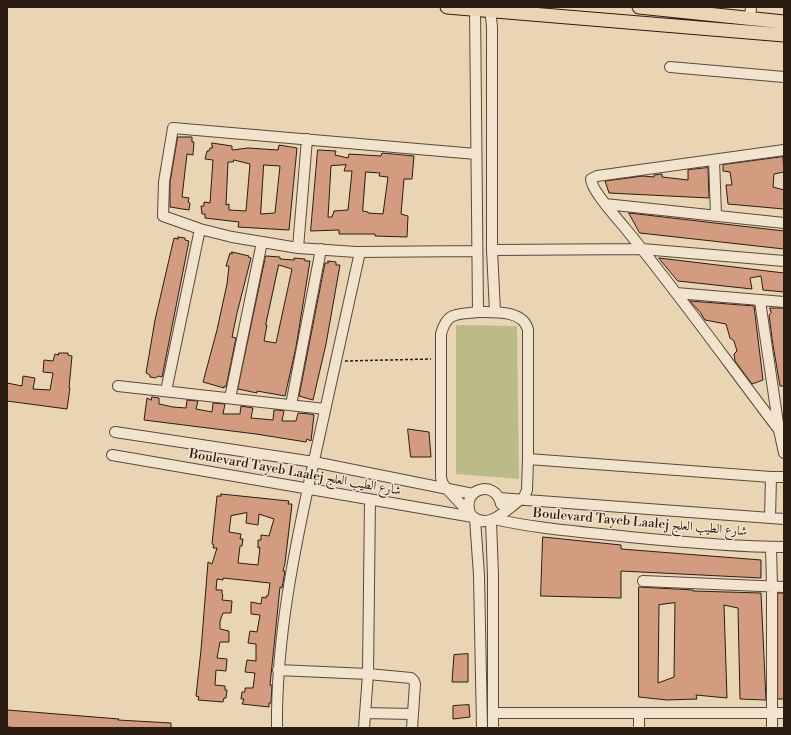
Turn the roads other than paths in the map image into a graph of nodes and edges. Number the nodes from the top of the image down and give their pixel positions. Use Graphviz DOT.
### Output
graph roads {
  1 [pos="447,7"];
  2 [pos="639,7"];
  3 [pos="475,8"];
  4 [pos="491,9"];
  5 [pos="692,10"];
  6 [pos="751,12"];
  7 [pos="784,22"];
  8 [pos="784,34"];
  9 [pos="670,67"];
  10 [pos="784,77"];
  11 [pos="307,139"];
  12 [pos="784,150"];
  13 [pos="476,154"];
  14 [pos="714,160"];
  15 [pos="606,204"];
  16 [pos="716,215"];
  17 [pos="784,223"];
  18 [pos="200,229"];
  19 [pos="262,242"];
  20 [pos="298,248"];
  21 [pos="642,249"];
  22 [pos="321,250"];
  23 [pos="492,250"];
  24 [pos="477,251"];
  25 [pos="360,252"];
  26 [pos="784,260"];
  27 [pos="676,293"];
  28 [pos="760,301"];
  29 [pos="784,302"];
  30 [pos="478,312"];
  31 [pos="494,312"];
  32 [pos="118,386"];
  33 [pos="166,391"];
  34 [pos="230,398"];
  35 [pos="290,405"];
  36 [pos="325,409"];
  37 [pos="779,430"];
  38 [pos="115,432"];
  39 [pos="784,452"];
  40 [pos="112,455"];
  41 [pos="528,459"];
  42 [pos="314,462"];
  43 [pos="771,477"];
  44 [pos="784,477"];
  45 [pos="308,488"];
  46 [pos="446,488"];
  47 [pos="473,494"];
  48 [pos="499,498"];
  49 [pos="370,499"];
  50 [pos="520,500"];
  51 [pos="473,516"];
  52 [pos="770,518"];
  53 [pos="494,519"];
  54 [pos="784,519"];
  55 [pos="771,547"];
  56 [pos="784,547"];
  57 [pos="643,581"];
  58 [pos="772,586"];
  59 [pos="784,587"];
  60 [pos="278,670"];
  61 [pos="368,674"];
  62 [pos="365,713"];
  63 [pos="493,713"];
  64 [pos="639,713"];
  65 [pos="772,713"];
  66 [pos="784,713"];
  67 [pos="412,714"];
  68 [pos="277,728"];
  69 [pos="364,728"];
  70 [pos="412,728"];
  71 [pos="482,728"];
  72 [pos="494,728"];
  73 [pos="639,728"];
  74 [pos="772,728"];
  1 -- 3 [label="main road"];
  2 -- 5 [label="main road"];
  3 -- 4 [label="main road"];
  3 -- 13 [label="street"];
  4 -- 8 [label="main road"];
  4 -- 23 [label="street"];
  5 -- 6 [label="main road"];
  6 -- 7 [label="main road"];
  9 -- 10 [label="street"];
  11 -- 13 [label="street"];
  11 -- 18 [label="street"];
  11 -- 20 [label="street"];
  12 -- 14 [label="street"];
  13 -- 24 [label="street"];
  14 -- 15 [label="street"];
  14 -- 16 [label="street"];
  15 -- 16 [label="street"];
  15 -- 21 [label="street"];
  16 -- 17 [label="street"];
  18 -- 19 [label="street"];
  18 -- 33 [label="street"];
  19 -- 20 [label="street"];
  19 -- 34 [label="street"];
  20 -- 22 [label="street"];
  21 -- 23 [label="street"];
  21 -- 26 [label="street"];
  21 -- 27 [label="street"];
  22 -- 25 [label="street"];
  22 -- 35 [label="street"];
  23 -- 31 [label="street"];
  24 -- 25 [label="street"];
  24 -- 30 [label="street"];
  25 -- 36 [label="street"];
  27 -- 28 [label="street"];
  27 -- 37 [label="street"];
  28 -- 29 [label="street"];
  28 -- 37 [label="street"];
  30 -- 31 [label="street"];
  30 -- 46 [label="street"];
  31 -- 41 [label="street"];
  32 -- 33 [label="street"];
  33 -- 34 [label="street"];
  34 -- 35 [label="street"];
  35 -- 36 [label="street"];
  36 -- 42 [label="street"];
  37 -- 39 [label="street"];
  38 -- 42 [label="street, Boulevard Tayeb Laalej شارع الطيب العلج"];
  40 -- 45 [label="street, Boulevard Tayeb Laalej شارع الطيب العلج"];
  41 -- 43 [label="street"];
  41 -- 50 [label="street"];
  42 -- 45 [label="street"];
  42 -- 46 [label="street, Boulevard Tayeb Laalej شارع الطيب العلج"];
  43 -- 44 [label="street"];
  43 -- 52 [label="street"];
  45 -- 49 [label="street, Boulevard Tayeb Laalej شارع الطيب العلج"];
  45 -- 60 [label="street"];
  46 -- 47 [label="street, Boulevard Tayeb Laalej شارع الطيب العلج"];
  46 -- 51 [label="street"];
  47 -- 48 [label="street"];
  47 -- 51 [label="street"];
  48 -- 50 [label="street, Boulevard Tayeb Laalej شارع الطيب العلج"];
  48 -- 53 [label="street"];
  49 -- 51 [label="street, Boulevard Tayeb Laalej شارع الطيب العلج"];
  49 -- 61 [label="street"];
  50 -- 52 [label="street, Boulevard Tayeb Laalej شارع الطيب العلج"];
  50 -- 53 [label="street"];
  51 -- 53 [label="street"];
  51 -- 71 [label="street"];
  52 -- 54 [label="street, Boulevard Tayeb Laalej شارع الطيب العلج"];
  53 -- 55 [label="street, Boulevard Tayeb Laalej شارع الطيب العلج"];
  53 -- 63 [label="street"];
  55 -- 56 [label="street, Boulevard Tayeb Laalej شارع الطيب العلج"];
  55 -- 58 [label="street"];
  57 -- 58 [label="street"];
  58 -- 59 [label="street"];
  58 -- 65 [label="street"];
  60 -- 61 [label="street"];
  60 -- 68 [label="street"];
  61 -- 62 [label="street"];
  61 -- 67 [label="street"];
  62 -- 67 [label="street"];
  62 -- 69 [label="street"];
  63 -- 64 [label="street"];
  63 -- 72 [label="street"];
  64 -- 65 [label="street"];
  64 -- 73 [label="street"];
  65 -- 66 [label="street"];
  65 -- 74 [label="street"];
  67 -- 70 [label="street"];
}
